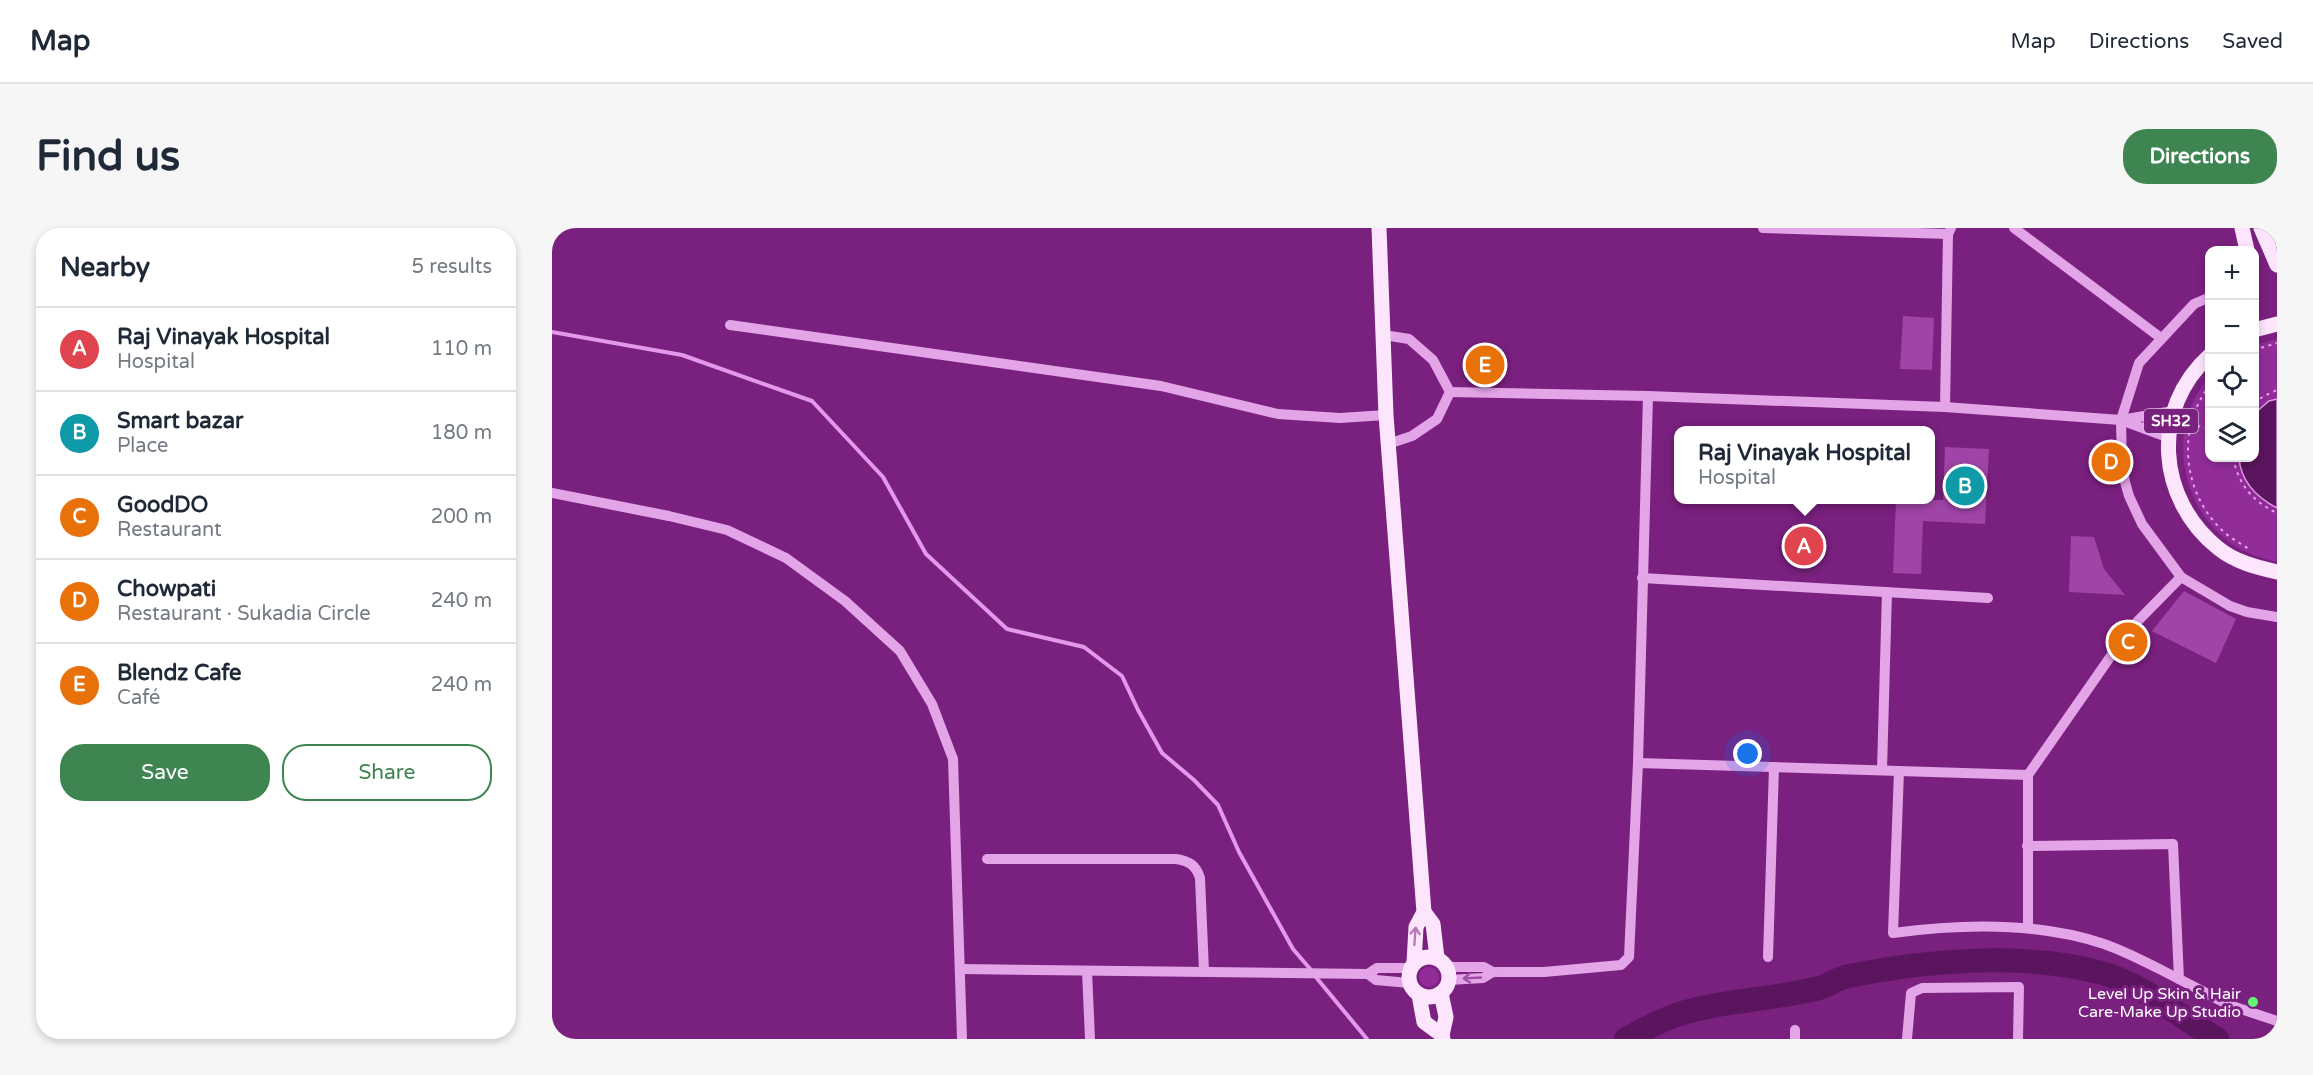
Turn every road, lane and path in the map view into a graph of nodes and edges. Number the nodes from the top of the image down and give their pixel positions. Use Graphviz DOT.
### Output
graph roads {
  1 [pos="1379,228"];
  2 [pos="1763,228"];
  3 [pos="2014,228"];
  4 [pos="2242,228"];
  5 [pos="2261,228"];
  6 [pos="1950,231"];
  7 [pos="2246,246"];
  8 [pos="2277,265"];
  9 [pos="2205,299"];
  10 [pos="2277,324"];
  11 [pos="730,325"];
  12 [pos="2259,329"];
  13 [pos="1384,335"];
  14 [pos="2160,338"];
  15 [pos="2277,344"];
  16 [pos="2259,349"];
  17 [pos="2205,360"];
  18 [pos="2277,390"];
  19 [pos="1450,392"];
  20 [pos="2205,393"];
  21 [pos="1648,396"];
  22 [pos="2259,400"];
  23 [pos="1945,407"];
  24 [pos="2173,411"];
  25 [pos="1386,414"];
  26 [pos="2121,420"];
  27 [pos="2190,424"];
  28 [pos="2205,428"];
  29 [pos="2167,437"];
  30 [pos="1388,444"];
  31 [pos="2234,462"];
  32 [pos="552,493"];
  33 [pos="2277,513"];
  34 [pos="2256,560"];
  35 [pos="2277,572"];
  36 [pos="2181,577"];
  37 [pos="1642,578"];
  38 [pos="2277,582"];
  39 [pos="1887,592"];
  40 [pos="1988,598"];
  41 [pos="2277,617"];
  42 [pos="1638,763"];
  43 [pos="1774,767"];
  44 [pos="1882,770"];
  45 [pos="1899,771"];
  46 [pos="2028,774"];
  47 [pos="2027,846"];
  48 [pos="987,859"];
  49 [pos="1424,912"];
  50 [pos="2028,928"];
  51 [pos="1768,957"];
  52 [pos="1444,968"];
  53 [pos="961,969"];
  54 [pos="1087,971"];
  55 [pos="1204,971"];
  56 [pos="1413,977"];
  57 [pos="2179,979"];
  58 [pos="1441,993"];
  59 [pos="2277,1021"];
  60 [pos="1443,1037"];
  61 [pos="962,1039"];
  62 [pos="1090,1039"];
  63 [pos="1907,1039"];
  64 [pos="2018,1039"];
  1 -- 13 [label="main road"];
  2 -- 6 [label="street"];
  3 -- 14 [label="street"];
  4 -- 7 [label="main road"];
  5 -- 8 [label="main road"];
  6 -- 23 [label="street"];
  9 -- 14 [label="street"];
  10 -- 12 [label="main road"];
  11 -- 25 [label="street"];
  13 -- 19 [label="street"];
  13 -- 25 [label="main road"];
  14 -- 26 [label="street"];
  15 -- 16 [label="path"];
  17 -- 24 [label="main road, SH32"];
  18 -- 22 [label="path"];
  19 -- 21 [label="street"];
  19 -- 30 [label="street"];
  20 -- 27 [label="path"];
  21 -- 23 [label="street"];
  21 -- 37 [label="street"];
  23 -- 26 [label="street"];
  24 -- 26 [label="street"];
  24 -- 29 [label="main road, SH32"];
  25 -- 30 [label="main road"];
  26 -- 29 [label="street"];
  26 -- 36 [label="street"];
  27 -- 28 [label="path"];
  27 -- 34 [label="path"];
  29 -- 34 [label="main road, SH32"];
  30 -- 49 [label="main road"];
  31 -- 33 [label="path"];
  32 -- 53 [label="street"];
  34 -- 35 [label="main road, SH32"];
  34 -- 38 [label="main road, SH32"];
  36 -- 41 [label="street"];
  36 -- 46 [label="street"];
  37 -- 39 [label="street"];
  37 -- 42 [label="street"];
  39 -- 40 [label="street"];
  39 -- 44 [label="street"];
  42 -- 43 [label="street"];
  42 -- 52 [label="street"];
  43 -- 44 [label="street"];
  43 -- 51 [label="street"];
  44 -- 45 [label="street"];
  45 -- 46 [label="street"];
  45 -- 50 [label="street"];
  46 -- 47 [label="street"];
  47 -- 50 [label="street"];
  47 -- 57 [label="street"];
  48 -- 55 [label="street"];
  49 -- 52 [label="main road"];
  56 -- 49 [label="main road, one-way"];
  50 -- 57 [label="street"];
  52 -- 56 [label="main road"];
  52 -- 58 [label="main road"];
  53 -- 54 [label="street"];
  53 -- 61 [label="street"];
  54 -- 55 [label="street"];
  54 -- 62 [label="street"];
  55 -- 56 [label="street"];
  56 -- 58 [label="main road"];
  56 -- 60 [label="main road"];
  57 -- 59 [label="street"];
  58 -- 60 [label="main road"];
  63 -- 64 [label="street"];
}
